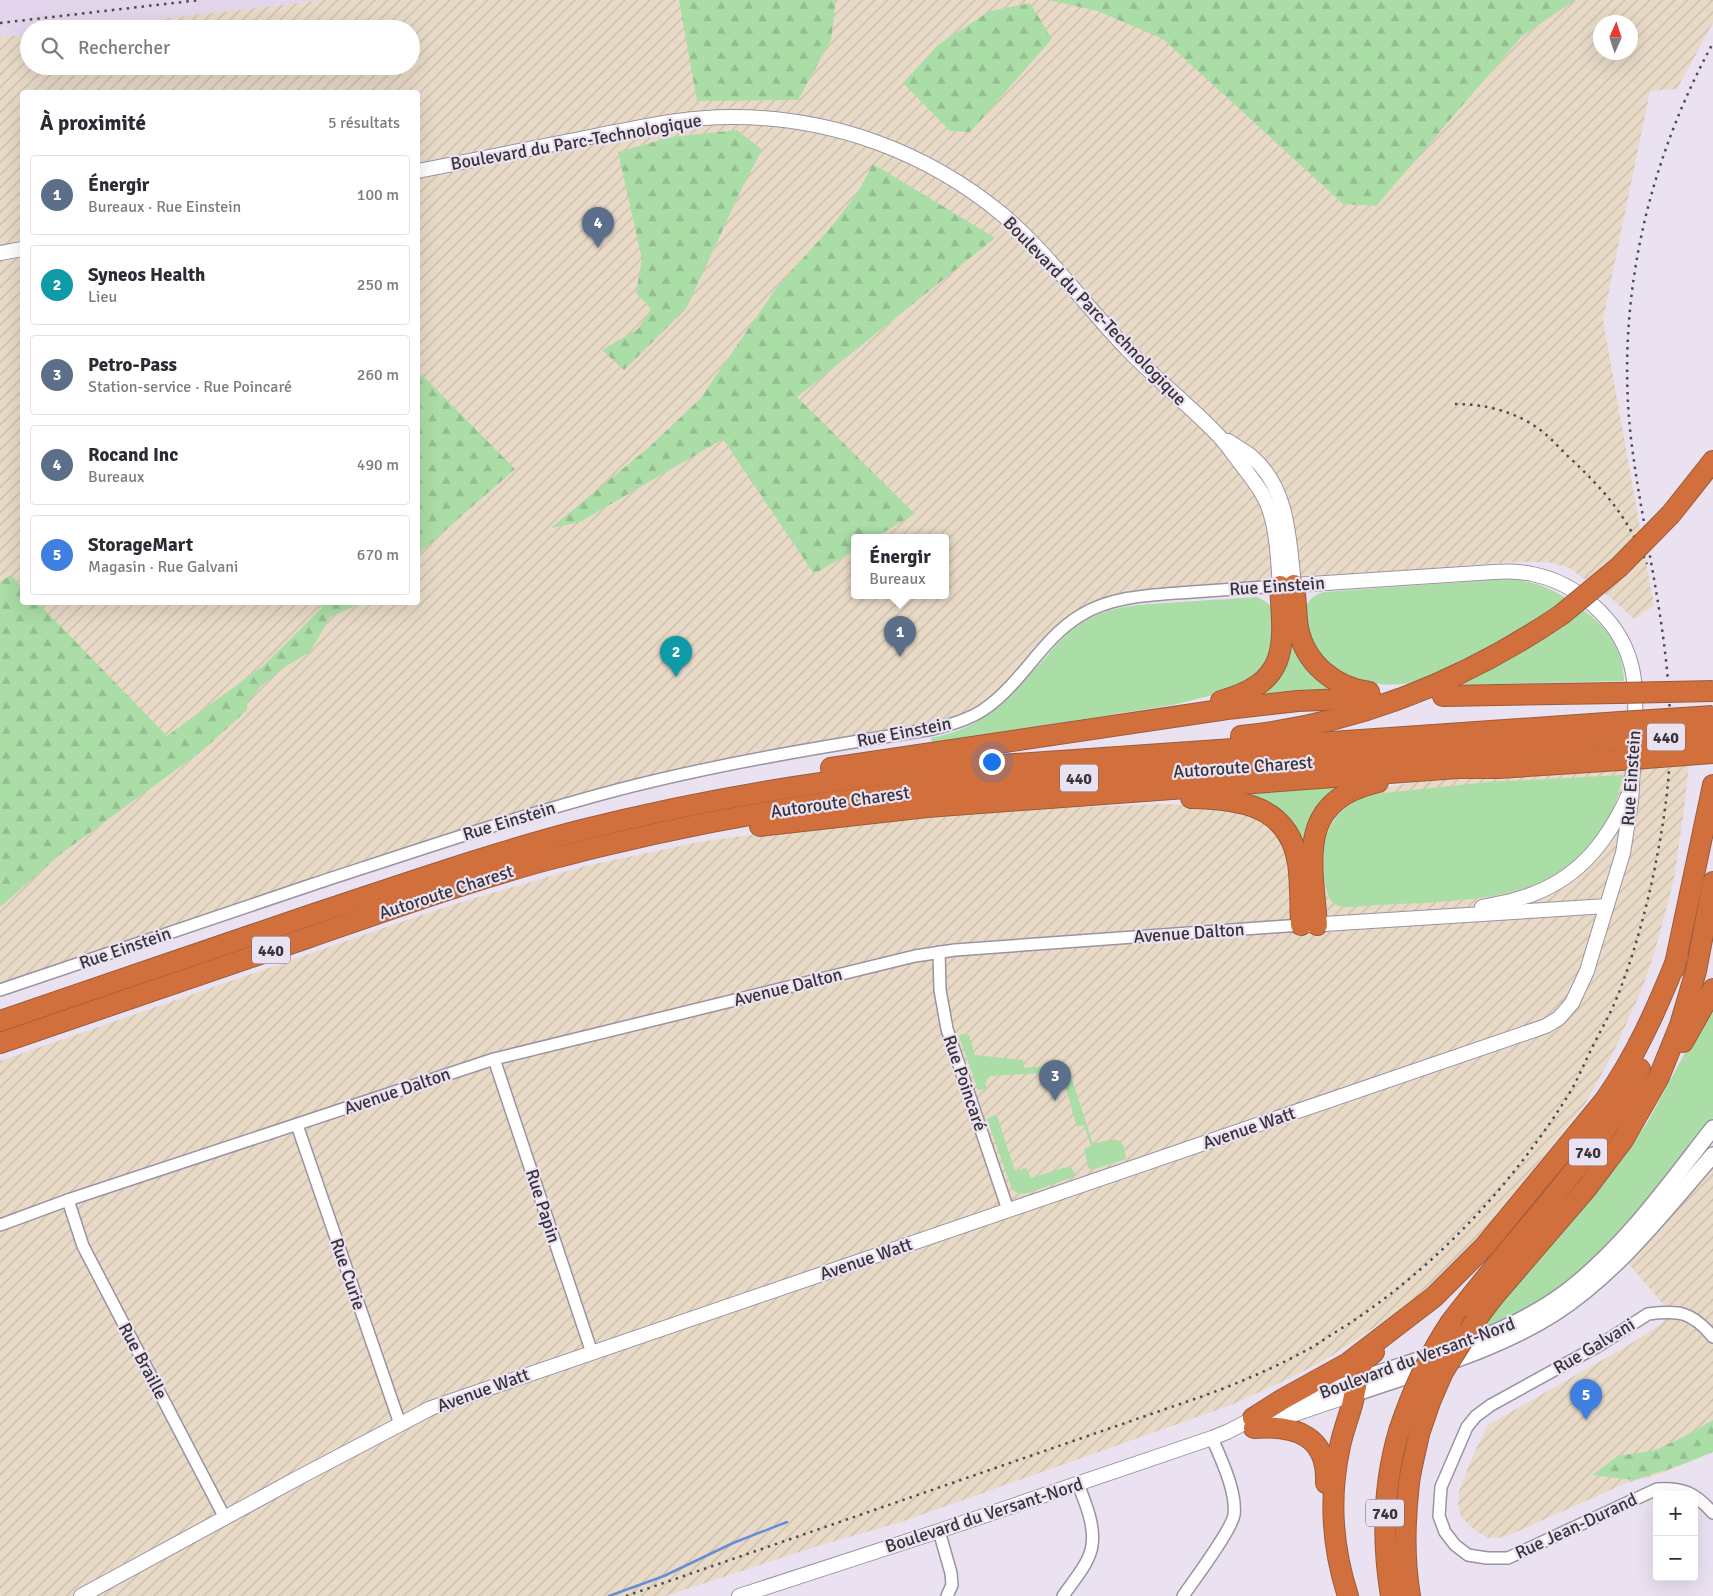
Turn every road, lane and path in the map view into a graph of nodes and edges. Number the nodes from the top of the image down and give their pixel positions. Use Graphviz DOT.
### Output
graph roads {
  1 [pos="420,171"];
  2 [pos="20,249"];
  3 [pos="0,253"];
  4 [pos="1713,461"];
  5 [pos="1287,585"];
  6 [pos="1713,690"];
  7 [pos="1443,696"];
  8 [pos="1713,716"];
  9 [pos="1118,725"];
  10 [pos="1713,734"];
  11 [pos="1620,741"];
  12 [pos="1713,753"];
  13 [pos="1499,768"];
  14 [pos="916,771"];
  15 [pos="1713,785"];
  16 [pos="1633,786"];
  17 [pos="1036,798"];
  18 [pos="628,819"];
  19 [pos="544,861"];
  20 [pos="1713,882"];
  21 [pos="1607,906"];
  22 [pos="1438,917"];
  23 [pos="1309,925"];
  24 [pos="939,952"];
  25 [pos="1678,956"];
  26 [pos="1713,989"];
  27 [pos="0,990"];
  28 [pos="0,1021"];
  29 [pos="0,1043"];
  30 [pos="494,1059"];
  31 [pos="296,1124"];
  32 [pos="1713,1128"];
  33 [pos="1630,1129"];
  34 [pos="1713,1155"];
  35 [pos="68,1200"];
  36 [pos="1008,1210"];
  37 [pos="0,1225"];
  38 [pos="1416,1312"];
  39 [pos="1713,1337"];
  40 [pos="592,1353"];
  41 [pos="1356,1387"];
  42 [pos="1476,1416"];
  43 [pos="1253,1423"];
  44 [pos="400,1424"];
  45 [pos="1212,1438"];
  46 [pos="1078,1484"];
  47 [pos="1713,1513"];
  48 [pos="225,1518"];
  49 [pos="939,1530"];
  50 [pos="1338,1562"];
  51 [pos="81,1596"];
  52 [pos="739,1596"];
  53 [pos="947,1596"];
  54 [pos="1063,1596"];
  55 [pos="1182,1596"];
  56 [pos="1348,1596"];
  57 [pos="1391,1596"];
  58 [pos="1410,1596"];
  1 -- 5 [label="street, Boulevard du Parc-Technologique"];
  2 -- 3 [label="street"];
  4 -- 14 [label="highway, bridge"];
  5 -- 9 [label="highway"];
  5 -- 9 [label="highway"];
  5 -- 16 [label="street, Rue Einstein"];
  5 -- 27 [label="street, Rue Einstein"];
  6 -- 7 [label="highway, bridge"];
  8 -- 11 [label="highway, Autoroute Charest / 440, bridge"];
  9 -- 18 [label="highway"];
  10 -- 11 [label="highway, Autoroute Charest / 440, bridge"];
  11 -- 12 [label="highway, bridge"];
  11 -- 13 [label="highway"];
  11 -- 14 [label="highway, Autoroute Charest / 440"];
  11 -- 19 [label="highway, Autoroute Charest / 440"];
  13 -- 17 [label="highway"];
  13 -- 23 [label="highway"];
  14 -- 18 [label="highway, Autoroute Charest / 440"];
  15 -- 25 [label="highway, 740"];
  16 -- 21 [label="street, Rue Einstein"];
  16 -- 22 [label="street"];
  17 -- 19 [label="highway"];
  17 -- 23 [label="highway"];
  18 -- 28 [label="highway, Autoroute Charest / 440"];
  19 -- 29 [label="highway, Autoroute Charest / 440"];
  20 -- 33 [label="highway, 740"];
  21 -- 22 [label="street, Avenue Dalton"];
  21 -- 36 [label="street, Avenue Watt"];
  22 -- 23 [label="street, Avenue Dalton"];
  23 -- 24 [label="street, Avenue Dalton"];
  24 -- 30 [label="street, Avenue Dalton"];
  24 -- 36 [label="street, Rue Poincaré"];
  25 -- 38 [label="highway"];
  25 -- 57 [label="highway, 740, bridge"];
  26 -- 33 [label="highway"];
  30 -- 31 [label="street, Avenue Dalton"];
  30 -- 40 [label="street, Rue Papin"];
  31 -- 35 [label="street, Avenue Dalton"];
  31 -- 44 [label="street, Rue Curie"];
  32 -- 41 [label="main road, Boulevard du Versant-Nord"];
  33 -- 58 [label="highway, 740, bridge"];
  34 -- 41 [label="main road, Boulevard du Versant-Nord"];
  35 -- 37 [label="street, Avenue Dalton"];
  35 -- 48 [label="street, Rue Braille"];
  36 -- 40 [label="street, Avenue Watt"];
  38 -- 41 [label="highway"];
  38 -- 43 [label="highway"];
  39 -- 42 [label="street, Rue Galvani"];
  40 -- 44 [label="street, Avenue Watt"];
  41 -- 43 [label="street, Boulevard du Versant-Nord"];
  41 -- 50 [label="highway"];
  42 -- 47 [label="street, Rue Jean-Durand"];
  43 -- 45 [label="street, Boulevard du Versant-Nord"];
  43 -- 50 [label="highway"];
  44 -- 48 [label="street, Avenue Watt"];
  45 -- 46 [label="street, Boulevard du Versant-Nord"];
  45 -- 55 [label="street"];
  46 -- 49 [label="street, Boulevard du Versant-Nord"];
  46 -- 54 [label="street"];
  48 -- 51 [label="street, Avenue Watt"];
  49 -- 52 [label="street, Boulevard du Versant-Nord"];
  49 -- 53 [label="street"];
  50 -- 56 [label="highway"];
}
